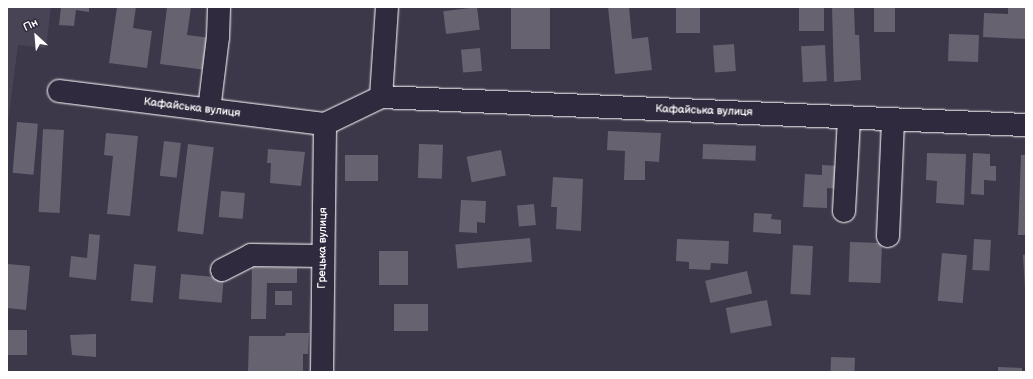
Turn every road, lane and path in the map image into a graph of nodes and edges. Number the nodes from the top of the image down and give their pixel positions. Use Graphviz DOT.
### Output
graph roads {
  1 [pos="219,7"];
  2 [pos="387,7"];
  3 [pos="59,91"];
  4 [pos="381,97"];
  5 [pos="209,110"];
  6 [pos="848,118"];
  7 [pos="893,120"];
  8 [pos="325,124"];
  9 [pos="1026,125"];
  10 [pos="844,211"];
  11 [pos="888,236"];
  12 [pos="323,256"];
  13 [pos="222,270"];
  14 [pos="322,372"];
  1 -- 5 [label="street"];
  2 -- 4 [label="street"];
  3 -- 5 [label="street, Кафайська вулиця"];
  4 -- 6 [label="street, Кафайська вулиця"];
  4 -- 8 [label="street"];
  5 -- 8 [label="street, Кафайська вулиця"];
  6 -- 7 [label="street, Кафайська вулиця"];
  6 -- 10 [label="street"];
  7 -- 9 [label="street, Кафайська вулиця"];
  7 -- 11 [label="street"];
  8 -- 12 [label="street, Грецька вулиця"];
  12 -- 13 [label="street"];
  12 -- 14 [label="street, Грецька вулиця"];
}
